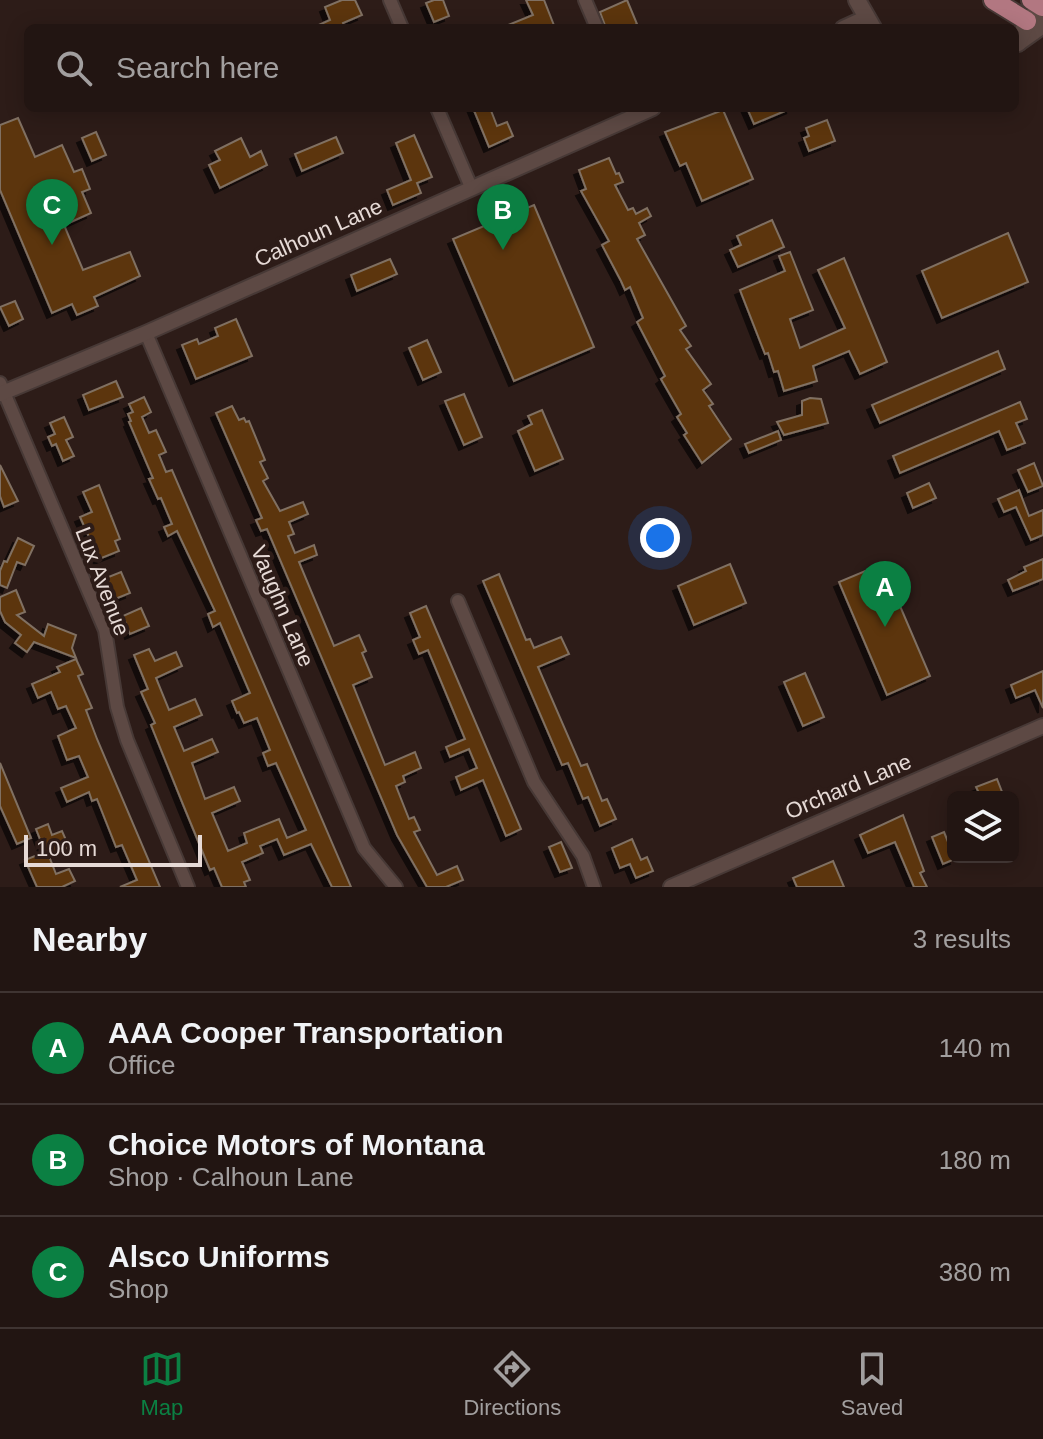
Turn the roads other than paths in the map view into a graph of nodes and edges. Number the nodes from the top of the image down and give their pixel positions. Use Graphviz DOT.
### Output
graph roads {
  1 [pos="390,0"];
  2 [pos="585,0"];
  3 [pos="857,0"];
  4 [pos="993,0"];
  5 [pos="1031,0"];
  6 [pos="1043,7"];
  7 [pos="870,22"];
  8 [pos="400,24"];
  9 [pos="595,24"];
  10 [pos="1038,26"];
  11 [pos="1019,42"];
  12 [pos="439,112"];
  13 [pos="632,112"];
  14 [pos="471,187"];
  15 [pos="146,333"];
  16 [pos="1,389"];
  17 [pos="458,601"];
  18 [pos="1043,726"];
  19 [pos="188,887"];
  20 [pos="396,887"];
  21 [pos="594,887"];
  22 [pos="671,887"];
  1 -- 8 [label="street"];
  2 -- 9 [label="street"];
  3 -- 7 [label="main road"];
  4 -- 10 [label="main road"];
  5 -- 6 [label="main road"];
  6 -- 10 [label="main road"];
  10 -- 11 [label="main road"];
  12 -- 14 [label="street"];
  13 -- 14 [label="street, Calhoun Lane"];
  14 -- 15 [label="street, Calhoun Lane"];
  15 -- 16 [label="street, Calhoun Lane"];
  15 -- 20 [label="street, Vaughn Lane"];
  16 -- 19 [label="street, Lux Avenue"];
  17 -- 21 [label="street"];
  18 -- 22 [label="street, Orchard Lane"];
}
